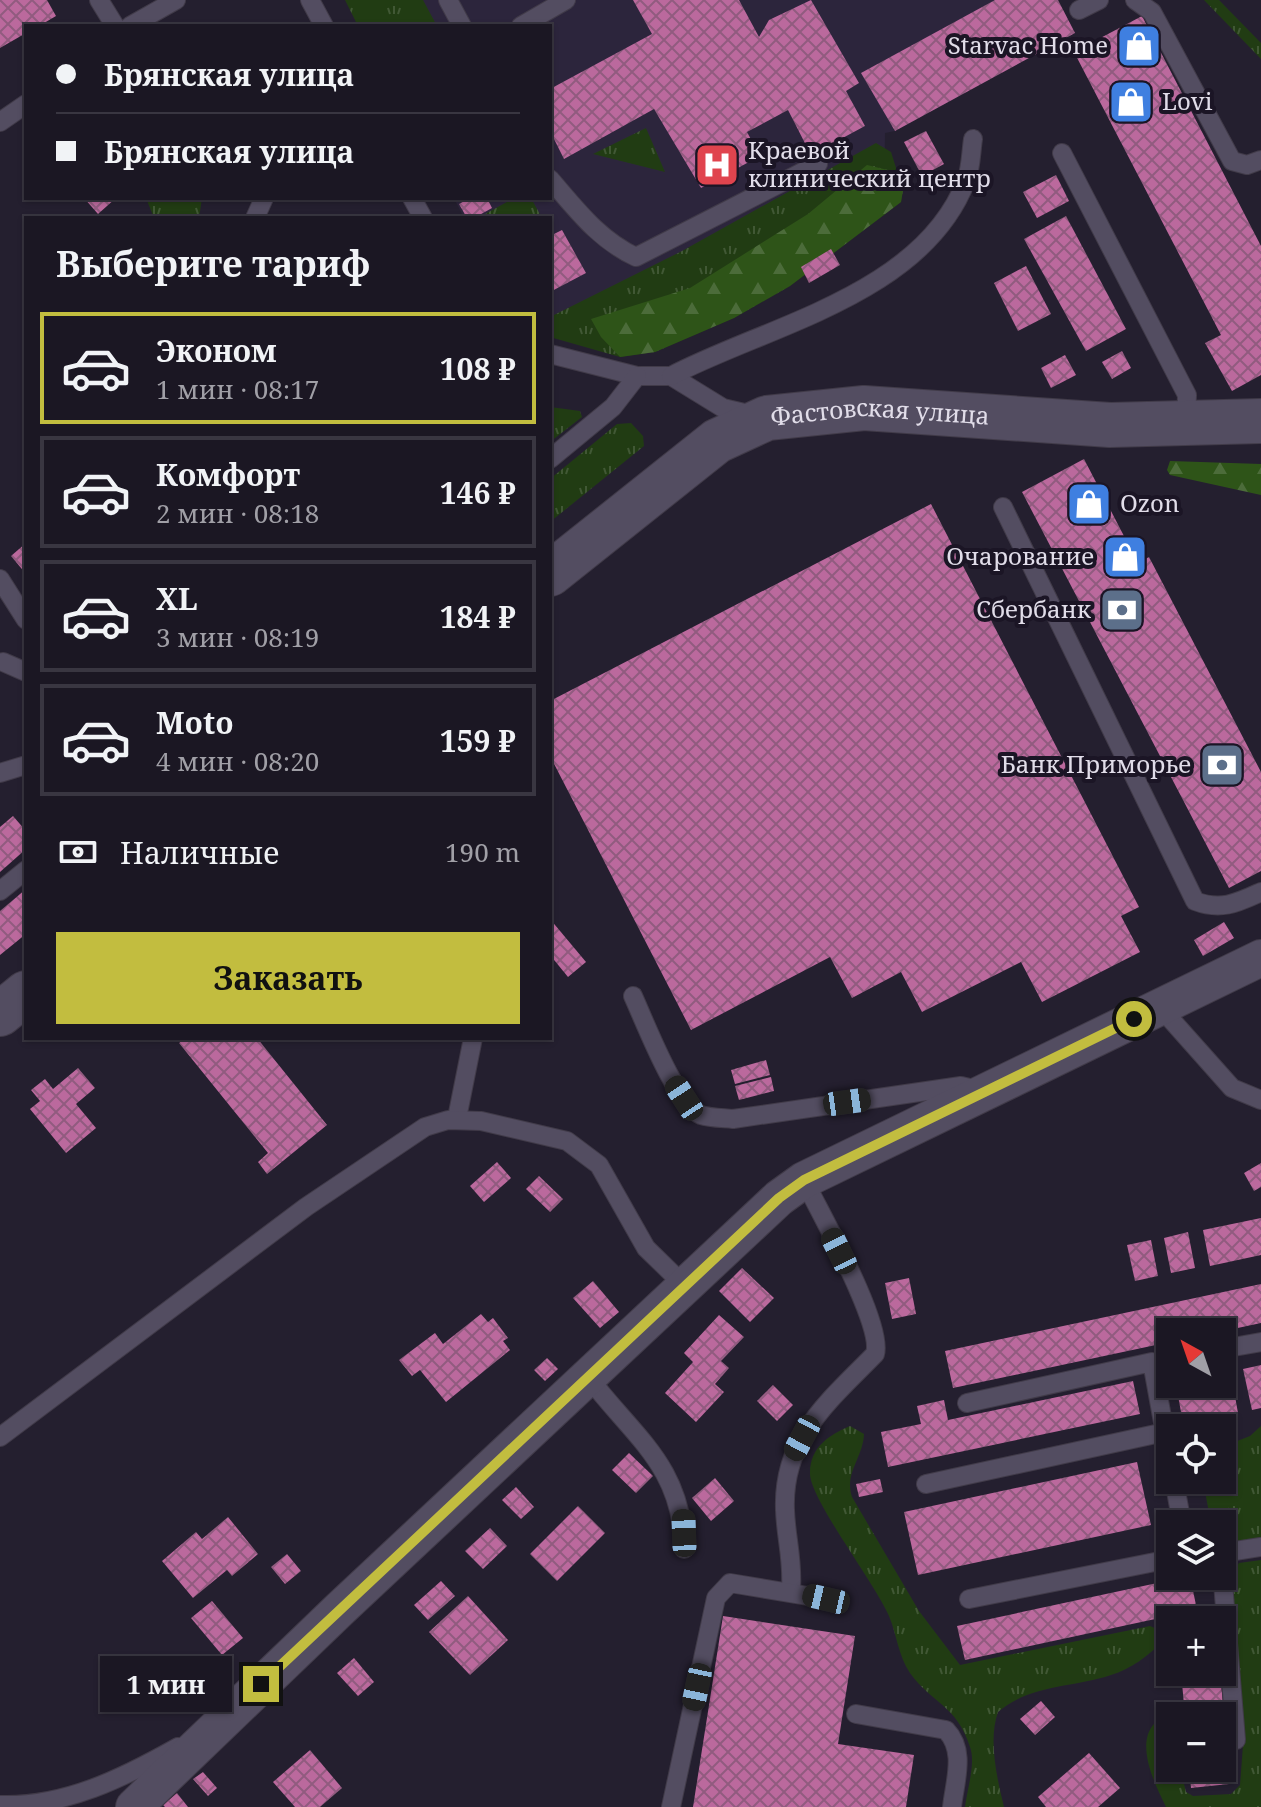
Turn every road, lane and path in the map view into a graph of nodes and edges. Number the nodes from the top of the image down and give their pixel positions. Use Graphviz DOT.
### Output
graph roads {
  1 [pos="99,0"];
  2 [pos="176,0"];
  3 [pos="310,0"];
  4 [pos="448,0"];
  5 [pos="566,0"];
  6 [pos="1099,0"];
  7 [pos="1135,0"];
  8 [pos="1079,10"];
  9 [pos="114,24"];
  10 [pos="134,24"];
  11 [pos="323,24"];
  12 [pos="461,24"];
  13 [pos="524,24"];
  14 [pos="24,96"];
  15 [pos="24,105"];
  16 [pos="0,110"];
  17 [pos="0,122"];
  18 [pos="973,139"];
  19 [pos="1062,153"];
  20 [pos="1261,160"];
  21 [pos="818,164"];
  22 [pos="552,181"];
  23 [pos="552,355"];
  24 [pos="637,376"];
  25 [pos="671,376"];
  26 [pos="767,418"];
  27 [pos="1261,421"];
  28 [pos="1186,422"];
  29 [pos="552,457"];
  30 [pos="1003,507"];
  31 [pos="552,572"];
  32 [pos="0,579"];
  33 [pos="24,617"];
  34 [pos="3,662"];
  35 [pos="24,671"];
  36 [pos="24,766"];
  37 [pos="0,773"];
  38 [pos="24,872"];
  39 [pos="0,891"];
  40 [pos="1261,892"];
  41 [pos="1261,958"];
  42 [pos="24,995"];
  43 [pos="633,996"];
  44 [pos="1159,1006"];
  45 [pos="0,1014"];
  46 [pos="473,1040"];
  47 [pos="985,1092"];
  48 [pos="1261,1100"];
  49 [pos="457,1118"];
  50 [pos="804,1180"];
  51 [pos="685,1286"];
  52 [pos="1261,1342"];
  53 [pos="1236,1346"];
  54 [pos="1156,1362"];
  55 [pos="589,1378"];
  56 [pos="967,1403"];
  57 [pos="1156,1434"];
  58 [pos="0,1437"];
  59 [pos="926,1484"];
  60 [pos="1261,1547"];
  61 [pos="684,1549"];
  62 [pos="1236,1551"];
  63 [pos="1156,1562"];
  64 [pos="791,1590"];
  65 [pos="1224,1590"];
  66 [pos="826,1599"];
  67 [pos="969,1599"];
  68 [pos="1233,1702"];
  69 [pos="856,1714"];
  70 [pos="222,1722"];
  71 [pos="0,1805"];
  72 [pos="134,1807"];
  73 [pos="671,1807"];
  74 [pos="952,1807"];
  1 -- 9 [label="lane"];
  2 -- 10 [label="lane"];
  3 -- 11 [label="lane"];
  4 -- 12 [label="lane"];
  5 -- 13 [label="lane"];
  6 -- 8 [label="lane"];
  7 -- 20 [label="lane"];
  14 -- 16 [label="lane"];
  15 -- 17 [label="lane"];
  18 -- 25 [label="lane"];
  19 -- 28 [label="lane"];
  21 -- 22 [label="lane"];
  23 -- 24 [label="lane"];
  24 -- 25 [label="lane"];
  24 -- 29 [label="lane"];
  25 -- 26 [label="lane"];
  26 -- 28 [label="main road, Фастовская улица"];
  26 -- 31 [label="main road, Фастовская улица"];
  27 -- 28 [label="main road, Фастовская улица"];
  30 -- 40 [label="lane"];
  32 -- 33 [label="lane"];
  34 -- 35 [label="lane"];
  36 -- 37 [label="lane"];
  38 -- 39 [label="lane"];
  41 -- 44 [label="street"];
  42 -- 45 [label="main road"];
  43 -- 47 [label="lane"];
  44 -- 47 [label="street"];
  44 -- 48 [label="lane"];
  46 -- 49 [label="lane"];
  47 -- 50 [label="street"];
  49 -- 51 [label="lane"];
  49 -- 58 [label="lane"];
  50 -- 51 [label="street"];
  50 -- 64 [label="lane"];
  51 -- 55 [label="street"];
  52 -- 53 [label="lane"];
  54 -- 56 [label="lane"];
  55 -- 61 [label="lane"];
  55 -- 70 [label="street"];
  57 -- 59 [label="lane"];
  60 -- 62 [label="lane"];
  63 -- 67 [label="lane"];
  64 -- 66 [label="lane"];
  64 -- 73 [label="lane"];
  65 -- 68 [label="lane"];
  69 -- 74 [label="lane"];
  70 -- 71 [label="lane"];
  70 -- 72 [label="street"];
}
